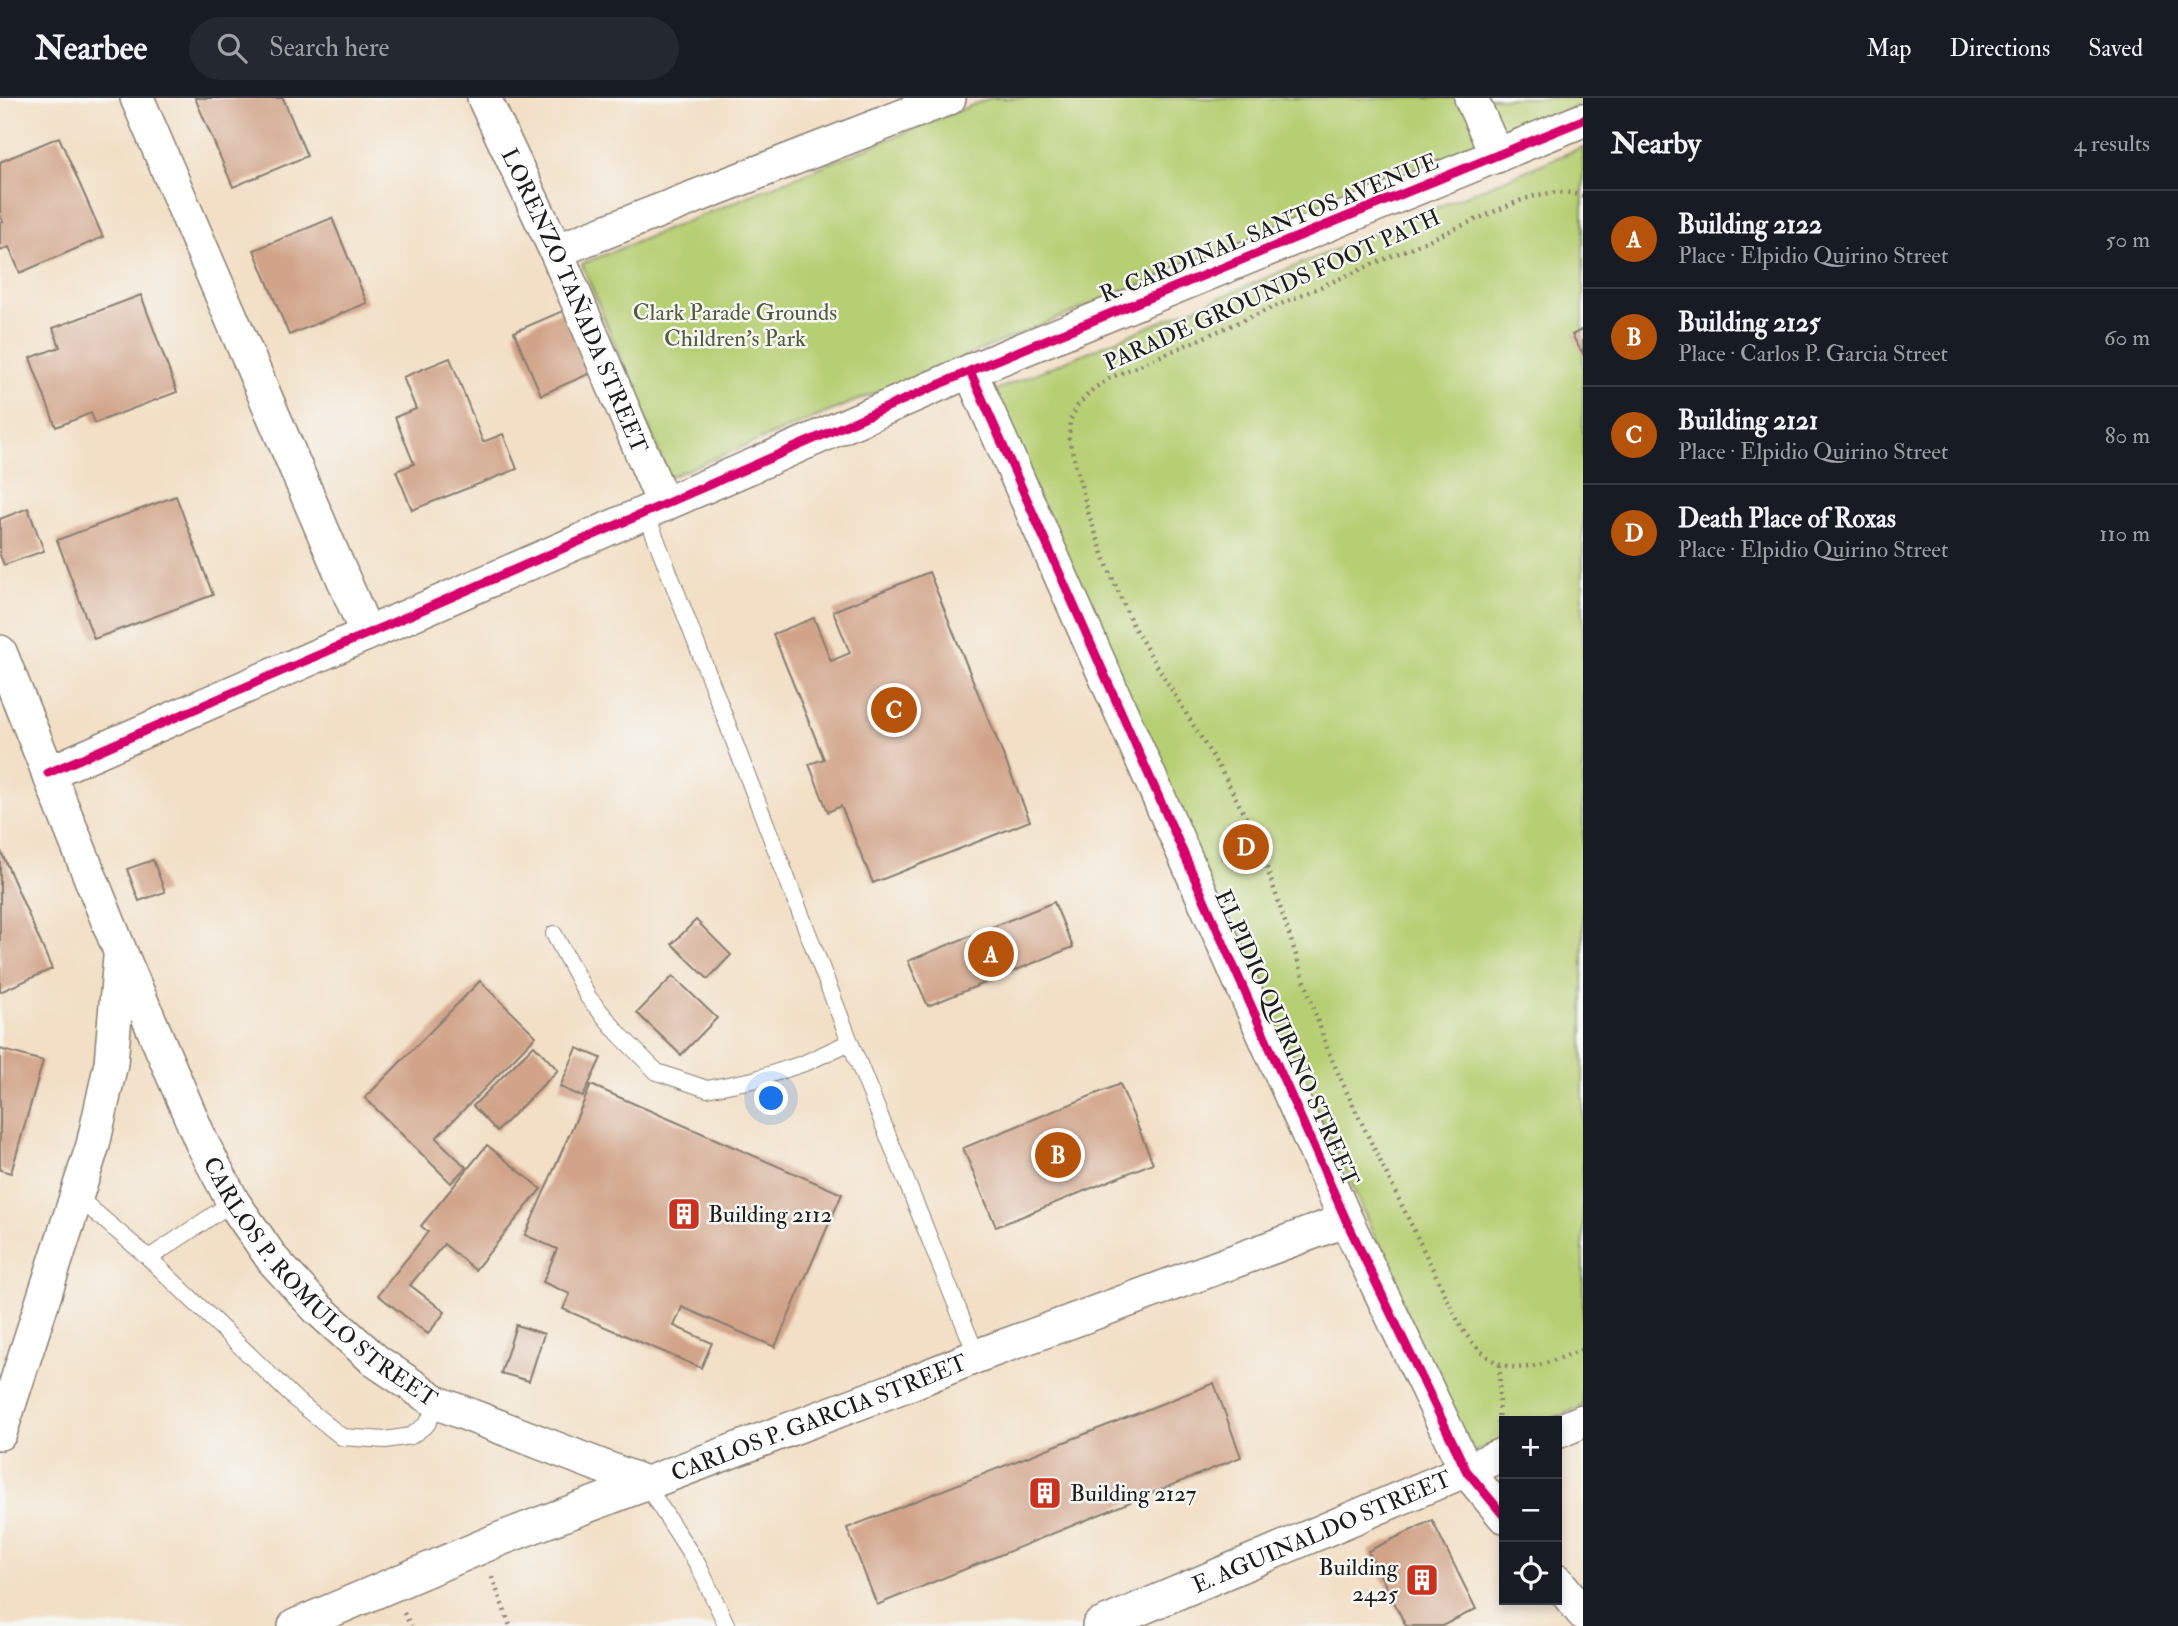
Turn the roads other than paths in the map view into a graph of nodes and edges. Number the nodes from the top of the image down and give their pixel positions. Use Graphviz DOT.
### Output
graph roads {
  1 [pos="137,98"];
  2 [pos="484,98"];
  3 [pos="948,98"];
  4 [pos="1471,98"];
  5 [pos="1583,120"];
  6 [pos="1497,156"];
  7 [pos="556,251"];
  8 [pos="970,371"];
  9 [pos="655,509"];
  10 [pos="367,634"];
  11 [pos="0,652"];
  12 [pos="48,774"];
  13 [pos="554,934"];
  14 [pos="120,951"];
  15 [pos="850,1042"];
  16 [pos="75,1195"];
  17 [pos="233,1202"];
  18 [pos="1346,1220"];
  19 [pos="149,1258"];
  20 [pos="977,1356"];
  21 [pos="438,1403"];
  22 [pos="1583,1422"];
  23 [pos="1562,1430"];
  24 [pos="0,1433"];
  25 [pos="1499,1457"];
  26 [pos="1466,1470"];
  27 [pos="645,1483"];
  28 [pos="1499,1510"];
  29 [pos="1562,1587"];
  30 [pos="1583,1613"];
  31 [pos="1136,1620"];
  32 [pos="295,1626"];
  33 [pos="727,1626"];
  34 [pos="1100,1626"];
  1 -- 10 [label="street"];
  2 -- 7 [label="street, LORENZO TAÑADA STREET"];
  3 -- 7 [label="street"];
  4 -- 6 [label="street"];
  5 -- 6 [label="street, R. CARDINAL SANTOS AVENUE"];
  6 -- 8 [label="street, R. CARDINAL SANTOS AVENUE"];
  7 -- 9 [label="street, LORENZO TAÑADA STREET"];
  8 -- 9 [label="street, R. CARDINAL SANTOS AVENUE"];
  8 -- 18 [label="street, ELPIDIO QUIRINO STREET"];
  9 -- 10 [label="street, R. CARDINAL SANTOS AVENUE"];
  9 -- 15 [label="lane"];
  10 -- 12 [label="street, R. CARDINAL SANTOS AVENUE"];
  11 -- 12 [label="street, CARLOS P. ROMULO STREET"];
  12 -- 14 [label="street, CARLOS P. ROMULO STREET"];
  13 -- 15 [label="lane"];
  14 -- 16 [label="street, CARLOS P. ROMULO STREET"];
  14 -- 17 [label="street, CARLOS P. ROMULO STREET"];
  15 -- 20 [label="lane"];
  16 -- 19 [label="lane"];
  16 -- 24 [label="street, CARLOS P. ROMULO STREET"];
  17 -- 19 [label="lane"];
  17 -- 21 [label="street, CARLOS P. ROMULO STREET"];
  18 -- 20 [label="street, CARLOS P. GARCIA STREET"];
  18 -- 26 [label="street, ELPIDIO QUIRINO STREET"];
  19 -- 21 [label="lane"];
  20 -- 27 [label="street, CARLOS P. GARCIA STREET"];
  21 -- 27 [label="street, CARLOS P. ROMULO STREET"];
  22 -- 23 [label="street"];
  25 -- 26 [label="street, E. AGUINALDO STREET"];
  26 -- 28 [label="street, ELPIDIO QUIRINO STREET"];
  26 -- 31 [label="street, E. AGUINALDO STREET"];
  27 -- 32 [label="street, CARLOS P. GARCIA STREET"];
  27 -- 33 [label="lane"];
  29 -- 30 [label="street"];
  31 -- 34 [label="street, E. AGUINALDO STREET"];
}
